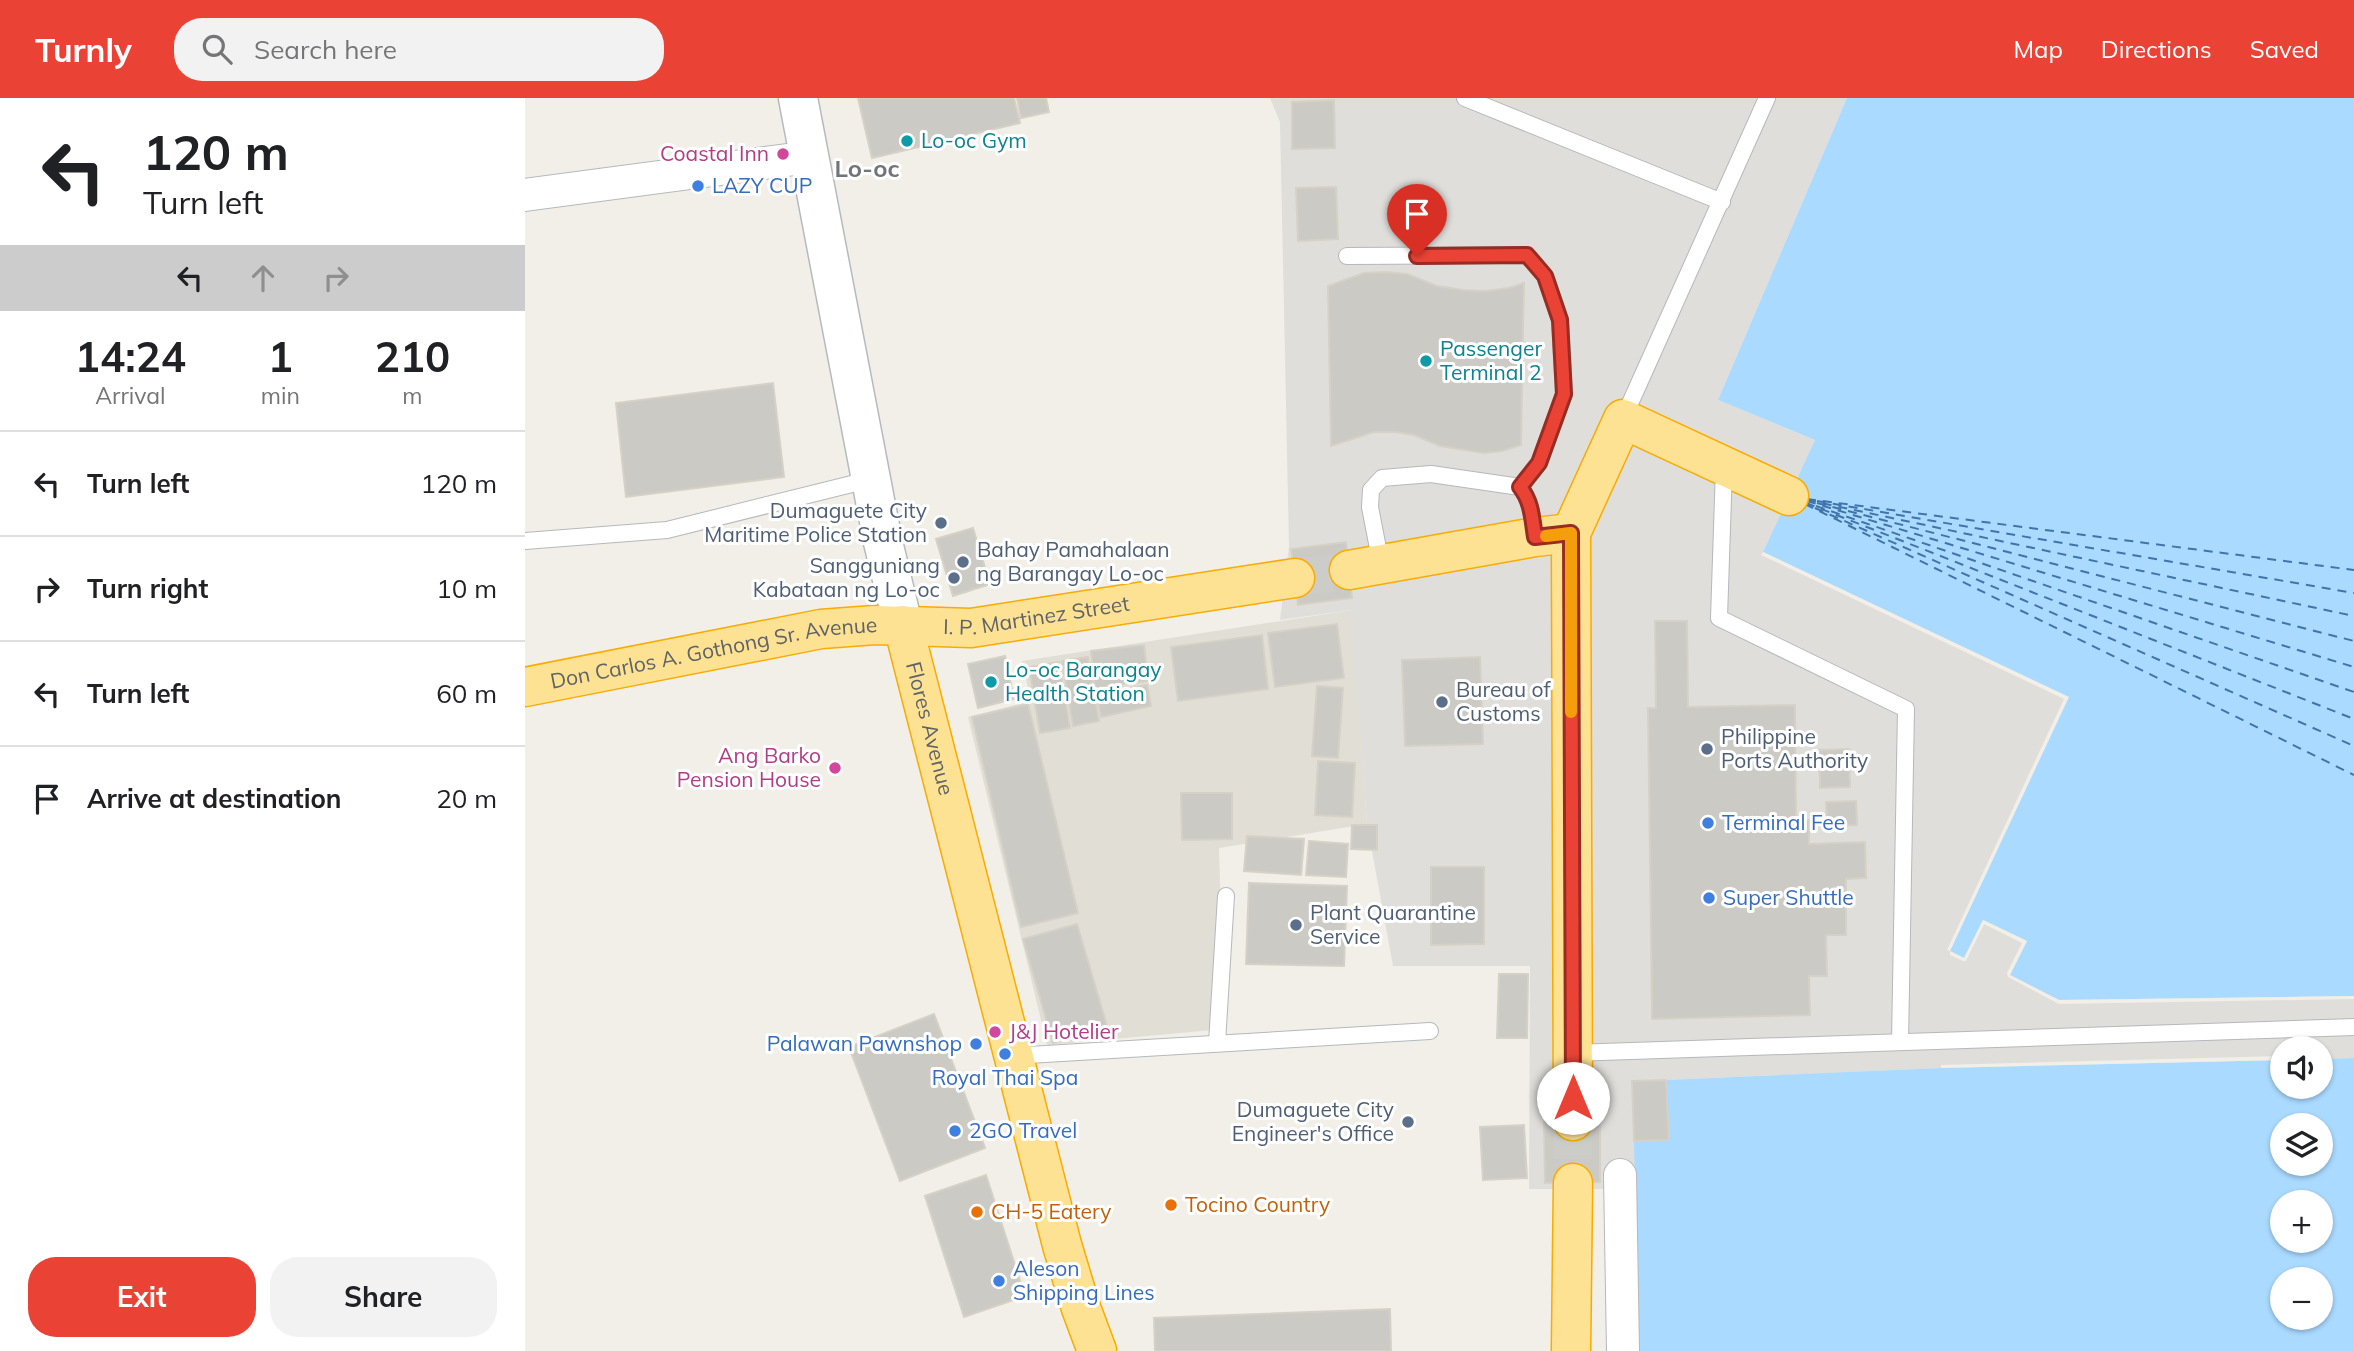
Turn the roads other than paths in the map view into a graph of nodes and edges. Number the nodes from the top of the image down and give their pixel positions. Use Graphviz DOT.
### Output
graph roads {
  1 [pos="799,98"];
  2 [pos="1465,98"];
  3 [pos="1767,98"];
  4 [pos="810,157"];
  5 [pos="525,195"];
  6 [pos="1722,202"];
  7 [pos="1347,256"];
  8 [pos="1623,419"];
  9 [pos="1724,466"];
  10 [pos="871,479"];
  11 [pos="1520,487"];
  12 [pos="1789,496"];
  13 [pos="1553,535"];
  14 [pos="525,541"];
  15 [pos="1365,567"];
  16 [pos="1295,578"];
  17 [pos="903,625"];
  18 [pos="525,687"];
  19 [pos="1226,895"];
  20 [pos="2354,1027"];
  21 [pos="1430,1031"];
  22 [pos="1900,1042"];
  23 [pos="1217,1043"];
  24 [pos="1572,1053"];
  25 [pos="1013,1056"];
  26 [pos="1573,1121"];
  27 [pos="1620,1175"];
  28 [pos="1573,1183"];
  29 [pos="1097,1351"];
  30 [pos="1571,1351"];
  31 [pos="1623,1351"];
  1 -- 4 [label="main road, Flores Avenue"];
  2 -- 6 [label="lane"];
  3 -- 6 [label="lane"];
  4 -- 5 [label="street"];
  4 -- 10 [label="main road, Flores Avenue"];
  6 -- 8 [label="lane"];
  7 -- 11 [label="lane"];
  8 -- 9 [label="highway"];
  8 -- 13 [label="highway"];
  9 -- 12 [label="highway"];
  9 -- 22 [label="lane"];
  10 -- 14 [label="lane"];
  10 -- 17 [label="main road, Flores Avenue"];
  11 -- 13 [label="lane"];
  11 -- 15 [label="lane"];
  13 -- 15 [label="highway"];
  13 -- 24 [label="highway"];
  16 -- 17 [label="highway, I. P. Martinez Street"];
  17 -- 18 [label="highway, Don Carlos A. Gothong Sr. Avenue"];
  17 -- 25 [label="highway, Flores Avenue"];
  19 -- 23 [label="lane"];
  20 -- 22 [label="lane"];
  21 -- 23 [label="lane"];
  22 -- 24 [label="lane"];
  23 -- 25 [label="lane"];
  24 -- 26 [label="highway"];
  25 -- 29 [label="highway, Flores Avenue"];
  27 -- 31 [label="street"];
  28 -- 30 [label="highway"];
}
